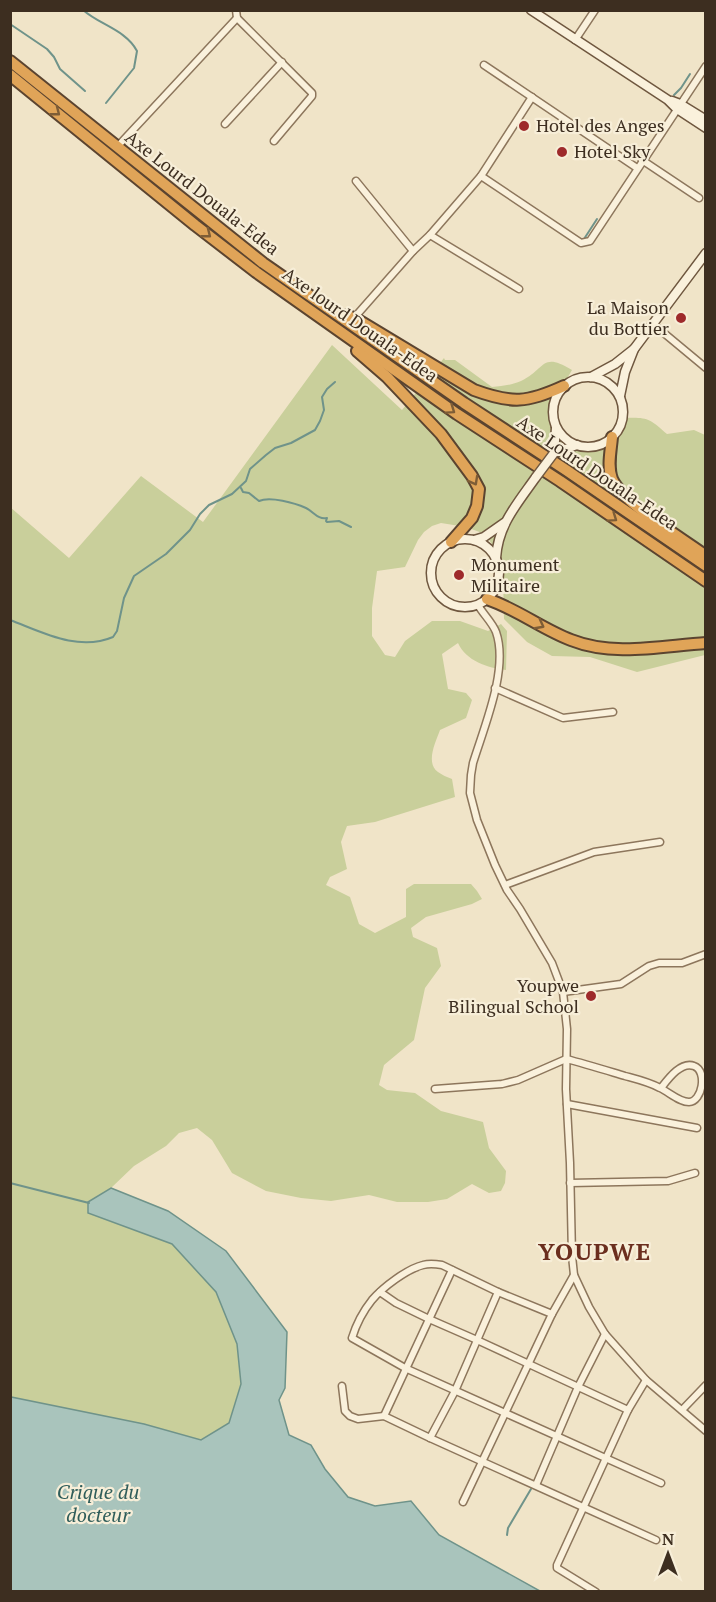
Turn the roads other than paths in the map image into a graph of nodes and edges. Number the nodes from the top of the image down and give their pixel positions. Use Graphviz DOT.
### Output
graph roads {
  1 [pos="531,10"];
  2 [pos="595,10"];
  3 [pos="236,14"];
  4 [pos="575,40"];
  5 [pos="10,61"];
  6 [pos="282,62"];
  7 [pos="484,64"];
  8 [pos="705,66"];
  9 [pos="10,75"];
  10 [pos="532,97"];
  11 [pos="678,107"];
  12 [pos="705,120"];
  13 [pos="225,124"];
  14 [pos="705,128"];
  15 [pos="274,141"];
  16 [pos="117,147"];
  17 [pos="642,160"];
  18 [pos="638,168"];
  19 [pos="482,176"];
  20 [pos="356,182"];
  21 [pos="699,198"];
  22 [pos="430,235"];
  23 [pos="413,251"];
  24 [pos="705,254"];
  25 [pos="519,289"];
  26 [pos="326,307"];
  27 [pos="319,317"];
  28 [pos="354,318"];
  29 [pos="653,324"];
  30 [pos="634,349"];
  31 [pos="705,368"];
  32 [pos="591,377"];
  33 [pos="564,386"];
  34 [pos="620,396"];
  35 [pos="556,427"];
  36 [pos="612,437"];
  37 [pos="577,445"];
  38 [pos="554,453"];
  39 [pos="504,523"];
  40 [pos="474,540"];
  41 [pos="451,542"];
  42 [pos="705,556"];
  43 [pos="496,558"];
  44 [pos="705,566"];
  45 [pos="705,581"];
  46 [pos="482,602"];
  47 [pos="705,643"];
  48 [pos="495,688"];
  49 [pos="613,712"];
  50 [pos="660,842"];
  51 [pos="505,885"];
  52 [pos="705,954"];
  53 [pos="563,992"];
  54 [pos="566,1059"];
  55 [pos="661,1088"];
  56 [pos="435,1089"];
  57 [pos="567,1104"];
  58 [pos="697,1128"];
  59 [pos="695,1173"];
  60 [pos="570,1183"];
  61 [pos="452,1270"];
  62 [pos="574,1275"];
  63 [pos="380,1292"];
  64 [pos="498,1292"];
  65 [pos="552,1314"];
  66 [pos="429,1319"];
  67 [pos="604,1334"];
  68 [pos="477,1340"];
  69 [pos="528,1365"];
  70 [pos="405,1368"];
  71 [pos="646,1380"];
  72 [pos="705,1385"];
  73 [pos="342,1386"];
  74 [pos="578,1387"];
  75 [pos="455,1390"];
  76 [pos="628,1410"];
  77 [pos="682,1410"];
  78 [pos="506,1413"];
  79 [pos="384,1416"];
  80 [pos="705,1431"];
  81 [pos="557,1436"];
  82 [pos="430,1438"];
  83 [pos="606,1460"];
  84 [pos="482,1461"];
  85 [pos="661,1483"];
  86 [pos="536,1485"];
  87 [pos="463,1503"];
  88 [pos="584,1508"];
  89 [pos="656,1540"];
  90 [pos="596,1592"];
  1 -- 4 [label="main road"];
  2 -- 4 [label="street"];
  3 -- 6 [label="street"];
  3 -- 16 [label="street"];
  4 -- 11 [label="main road"];
  5 -- 16 [label="highway, Axe Lourd Douala-Edea"];
  6 -- 13 [label="street"];
  6 -- 15 [label="street"];
  7 -- 10 [label="street"];
  8 -- 11 [label="street"];
  9 -- 27 [label="highway, Axe lourd Douala-Edea, one-way"];
  10 -- 18 [label="street"];
  10 -- 19 [label="street"];
  11 -- 12 [label="main road"];
  11 -- 14 [label="main road"];
  11 -- 17 [label="street"];
  16 -- 26 [label="highway, Axe Lourd Douala-Edea"];
  17 -- 18 [label="street"];
  17 -- 21 [label="street"];
  18 -- 19 [label="street"];
  19 -- 22 [label="street"];
  20 -- 23 [label="street"];
  22 -- 23 [label="street"];
  22 -- 25 [label="street"];
  23 -- 28 [label="street"];
  24 -- 29 [label="main road"];
  26 -- 28 [label="highway"];
  26 -- 44 [label="highway, Axe Lourd Douala-Edea"];
  27 -- 41 [label="highway, one-way"];
  27 -- 45 [label="highway, Axe lourd Douala-Edea, one-way"];
  28 -- 33 [label="highway"];
  29 -- 30 [label="main road"];
  29 -- 31 [label="street"];
  30 -- 32 [label="main road"];
  30 -- 34 [label="main road"];
  32 -- 33 [label="main road"];
  32 -- 34 [label="main road"];
  33 -- 35 [label="main road"];
  34 -- 36 [label="main road"];
  35 -- 37 [label="main road"];
  35 -- 38 [label="main road"];
  36 -- 37 [label="main road"];
  36 -- 42 [label="highway"];
  37 -- 38 [label="main road"];
  38 -- 39 [label="main road, bridge"];
  39 -- 40 [label="main road"];
  39 -- 43 [label="main road"];
  40 -- 41 [label="main road"];
  40 -- 43 [label="main road"];
  41 -- 46 [label="main road"];
  43 -- 46 [label="main road"];
  46 -- 47 [label="highway, one-way"];
  46 -- 48 [label="street"];
  48 -- 49 [label="street"];
  48 -- 51 [label="street"];
  50 -- 51 [label="street"];
  51 -- 53 [label="street"];
  52 -- 53 [label="street"];
  53 -- 54 [label="street"];
  54 -- 55 [label="street"];
  54 -- 56 [label="street"];
  54 -- 57 [label="street"];
  55 -- 55 [label="street"];
  57 -- 58 [label="street"];
  57 -- 60 [label="street"];
  59 -- 60 [label="street"];
  60 -- 62 [label="street"];
  61 -- 63 [label="street"];
  61 -- 64 [label="street"];
  61 -- 66 [label="street"];
  62 -- 65 [label="street"];
  62 -- 67 [label="street"];
  63 -- 66 [label="street"];
  63 -- 70 [label="street"];
  64 -- 65 [label="street"];
  64 -- 68 [label="street"];
  65 -- 69 [label="street"];
  66 -- 68 [label="street"];
  66 -- 70 [label="street"];
  67 -- 71 [label="street"];
  67 -- 74 [label="street"];
  68 -- 69 [label="street"];
  68 -- 75 [label="street"];
  69 -- 74 [label="street"];
  69 -- 78 [label="street"];
  70 -- 75 [label="street"];
  70 -- 79 [label="street"];
  71 -- 76 [label="street"];
  71 -- 77 [label="street"];
  72 -- 77 [label="street"];
  73 -- 79 [label="street"];
  74 -- 76 [label="street"];
  74 -- 81 [label="street"];
  75 -- 78 [label="street"];
  75 -- 82 [label="street"];
  76 -- 83 [label="street"];
  77 -- 80 [label="street"];
  78 -- 81 [label="street"];
  78 -- 84 [label="street"];
  79 -- 82 [label="street"];
  81 -- 83 [label="street"];
  81 -- 86 [label="street"];
  82 -- 84 [label="street"];
  83 -- 85 [label="street"];
  83 -- 88 [label="street"];
  84 -- 86 [label="street"];
  84 -- 87 [label="street"];
  86 -- 88 [label="street"];
  88 -- 89 [label="street"];
  88 -- 90 [label="street"];
}
